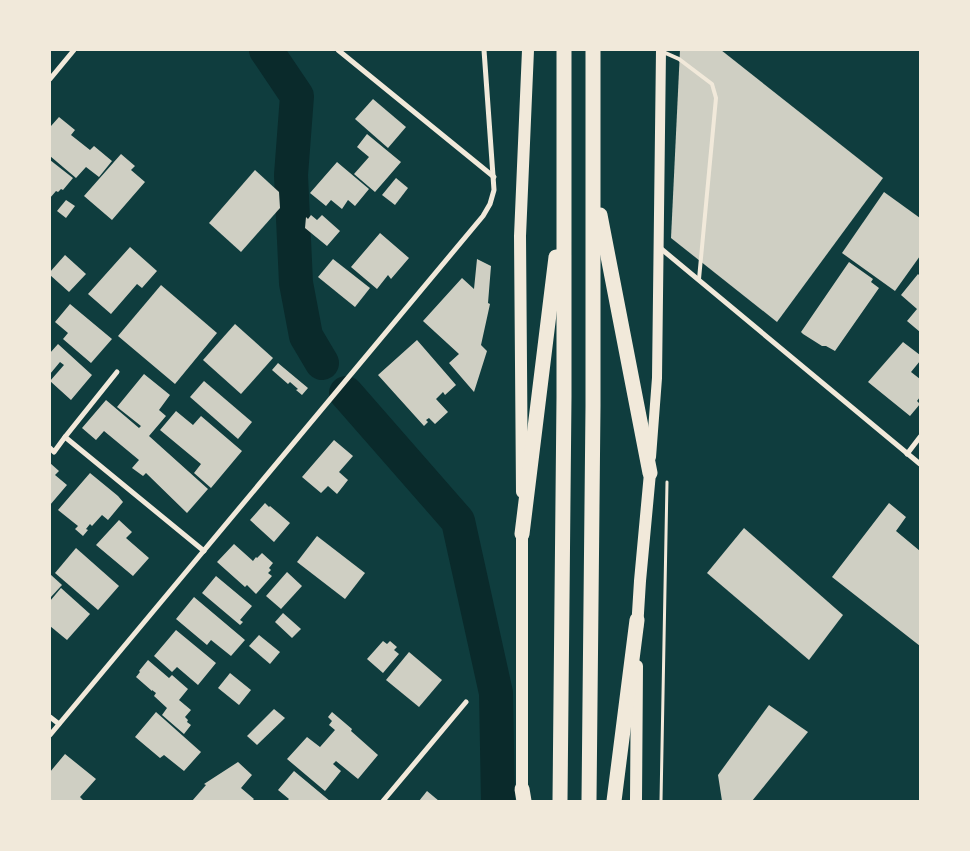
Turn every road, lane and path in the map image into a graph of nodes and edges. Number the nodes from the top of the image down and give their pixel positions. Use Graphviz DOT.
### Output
graph roads {
  1 [pos="74,50"];
  2 [pos="338,50"];
  3 [pos="484,50"];
  4 [pos="528,50"];
  5 [pos="564,50"];
  6 [pos="593,50"];
  7 [pos="661,50"];
  8 [pos="50,78"];
  9 [pos="494,177"];
  10 [pos="593,180"];
  11 [pos="564,191"];
  12 [pos="658,246"];
  13 [pos="699,280"];
  14 [pos="116,372"];
  15 [pos="65,437"];
  16 [pos="920,437"];
  17 [pos="50,448"];
  18 [pos="907,454"];
  19 [pos="920,464"];
  20 [pos="650,473"];
  21 [pos="667,481"];
  22 [pos="522,534"];
  23 [pos="204,551"];
  24 [pos="637,620"];
  25 [pos="466,702"];
  26 [pos="50,717"];
  27 [pos="59,724"];
  28 [pos="50,735"];
  29 [pos="523,797"];
  30 [pos="383,801"];
  31 [pos="560,801"];
  32 [pos="589,801"];
  33 [pos="614,801"];
  34 [pos="636,801"];
  35 [pos="661,801"];
  1 -- 8 [label="street"];
  2 -- 9 [label="street"];
  3 -- 9 [label="street"];
  4 -- 22 [label="main road"];
  5 -- 11 [label="highway"];
  6 -- 10 [label="highway"];
  7 -- 12 [label="main road"];
  7 -- 13 [label="lane"];
  9 -- 23 [label="street"];
  10 -- 20 [label="highway"];
  10 -- 32 [label="highway"];
  11 -- 22 [label="highway"];
  11 -- 31 [label="highway"];
  12 -- 13 [label="street"];
  12 -- 20 [label="main road"];
  13 -- 18 [label="street"];
  14 -- 15 [label="street"];
  15 -- 17 [label="street"];
  15 -- 23 [label="street"];
  16 -- 18 [label="street"];
  18 -- 19 [label="street"];
  20 -- 24 [label="main road"];
  21 -- 35 [label="path"];
  22 -- 29 [label="main road"];
  23 -- 27 [label="street"];
  24 -- 33 [label="highway"];
  24 -- 34 [label="main road"];
  25 -- 30 [label="street"];
  26 -- 27 [label="street"];
  27 -- 28 [label="street"];
}
